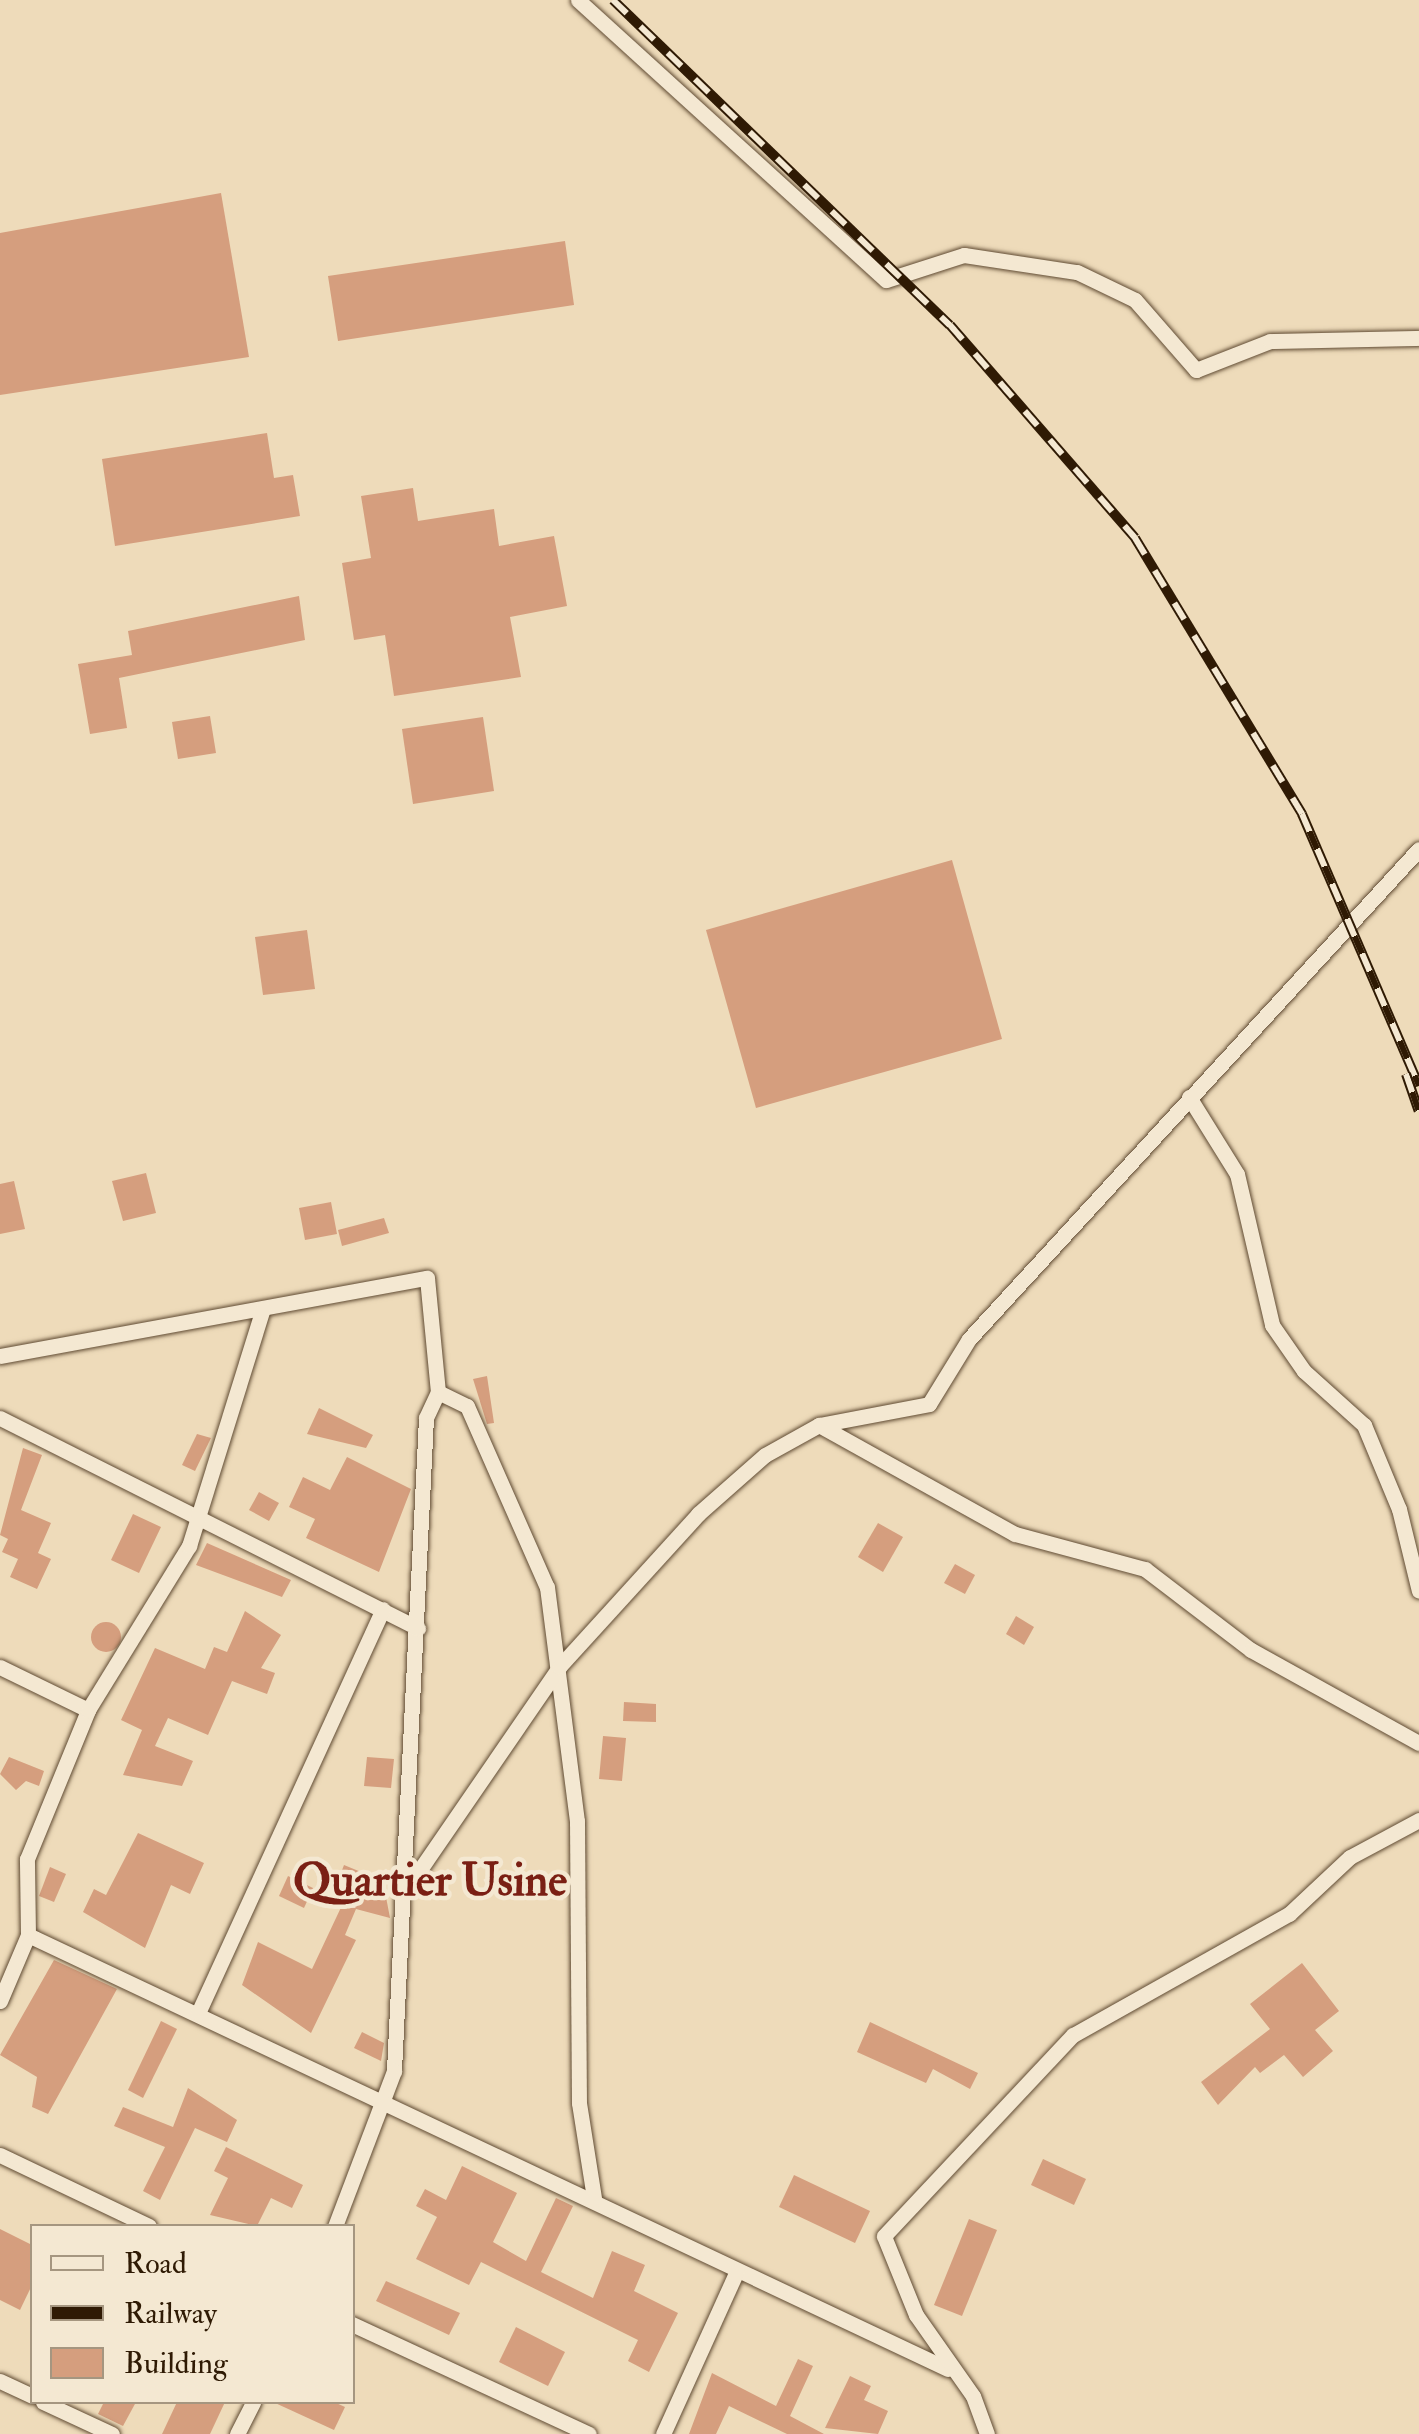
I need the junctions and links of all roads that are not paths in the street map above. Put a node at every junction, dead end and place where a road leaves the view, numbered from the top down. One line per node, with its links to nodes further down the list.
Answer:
1 (578, 0): 2 (street)
2 (1419, 338)
3 (1419, 849): 4 (street)
4 (1189, 1097): 9 (street); 11 (street)
5 (263, 1308): 6 (street); 7 (street); 10 (street)
6 (0, 1356)
7 (438, 1392): 13 (street); 15 (street)
8 (0, 1418): 10 (street)
9 (819, 1424): 15 (street); 17 (street)
10 (198, 1519): 12 (street); 16 (street)
11 (1419, 1592)
12 (382, 1608): 13 (street); 22 (street)
13 (418, 1628): 19 (street)
14 (0, 1666): 16 (street)
15 (560, 1667): 19 (street); 25 (street)
16 (88, 1710): 20 (street)
17 (1419, 1743)
18 (1419, 1820): 30 (street)
19 (408, 1887): 23 (street)
20 (28, 1935): 21 (street); 22 (street)
21 (0, 2001)
22 (198, 2012): 23 (street)
23 (388, 2100): 25 (street); 27 (street)
24 (0, 2155): 26 (street)
25 (594, 2198): 28 (street)
26 (144, 2224)
27 (336, 2224)
28 (737, 2270): 30 (street); 38 (street)
29 (355, 2325): 37 (street)
30 (948, 2370): 39 (street)
31 (0, 2381): 32 (street)
32 (30, 2395)
33 (47, 2404): 35 (street)
34 (252, 2404): 36 (street)
35 (112, 2434)
36 (237, 2434)
37 (589, 2434)
38 (663, 2434)
39 (987, 2434)

